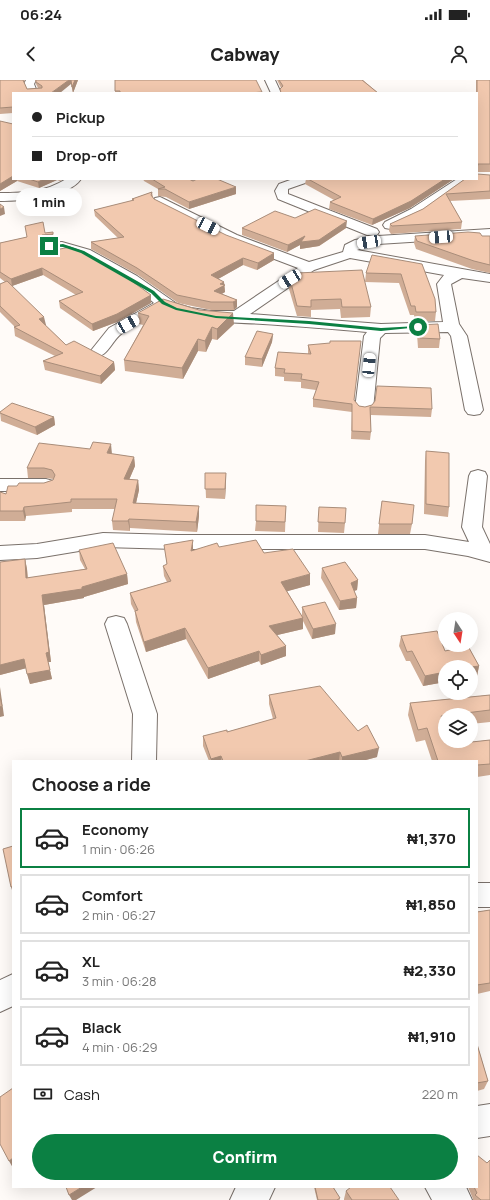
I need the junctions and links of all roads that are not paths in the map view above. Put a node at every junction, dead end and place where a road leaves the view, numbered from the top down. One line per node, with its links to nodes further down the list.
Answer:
1 (31, 80): 3 (street)
2 (270, 80): 4 (street)
3 (36, 92)
4 (276, 92)
5 (74, 180): 8 (street)
6 (301, 180): 10 (street)
7 (464, 180): 10 (street)
8 (0, 197)
9 (160, 201): 15 (street)
10 (372, 232): 12 (street)
11 (490, 233): 12 (street)
12 (360, 243): 14 (street)
13 (49, 246): 18 (street)
14 (350, 254): 15 (street); 16 (street)
15 (309, 267): 19 (street)
16 (462, 274): 17 (street); 20 (street)
17 (490, 278)
18 (164, 303): 19 (street); 22 (street)
19 (227, 317): 21 (street)
20 (453, 327): 21 (street); 24 (street)
21 (381, 329): 23 (street)
22 (98, 353)
23 (364, 409)
24 (474, 410)
25 (478, 476): 29 (street)
26 (0, 485): 27 (street)
27 (46, 485)
28 (0, 553): 29 (street)
29 (487, 554)
30 (116, 624): 31 (street)
31 (144, 760)
32 (478, 895): 33 (street)
33 (490, 895)
34 (12, 989): 35 (street)
35 (0, 998)
36 (490, 1120): 37 (street)
37 (478, 1122)
38 (257, 1188): 40 (street)
39 (443, 1188): 41 (street)
40 (246, 1200)
41 (455, 1200)

